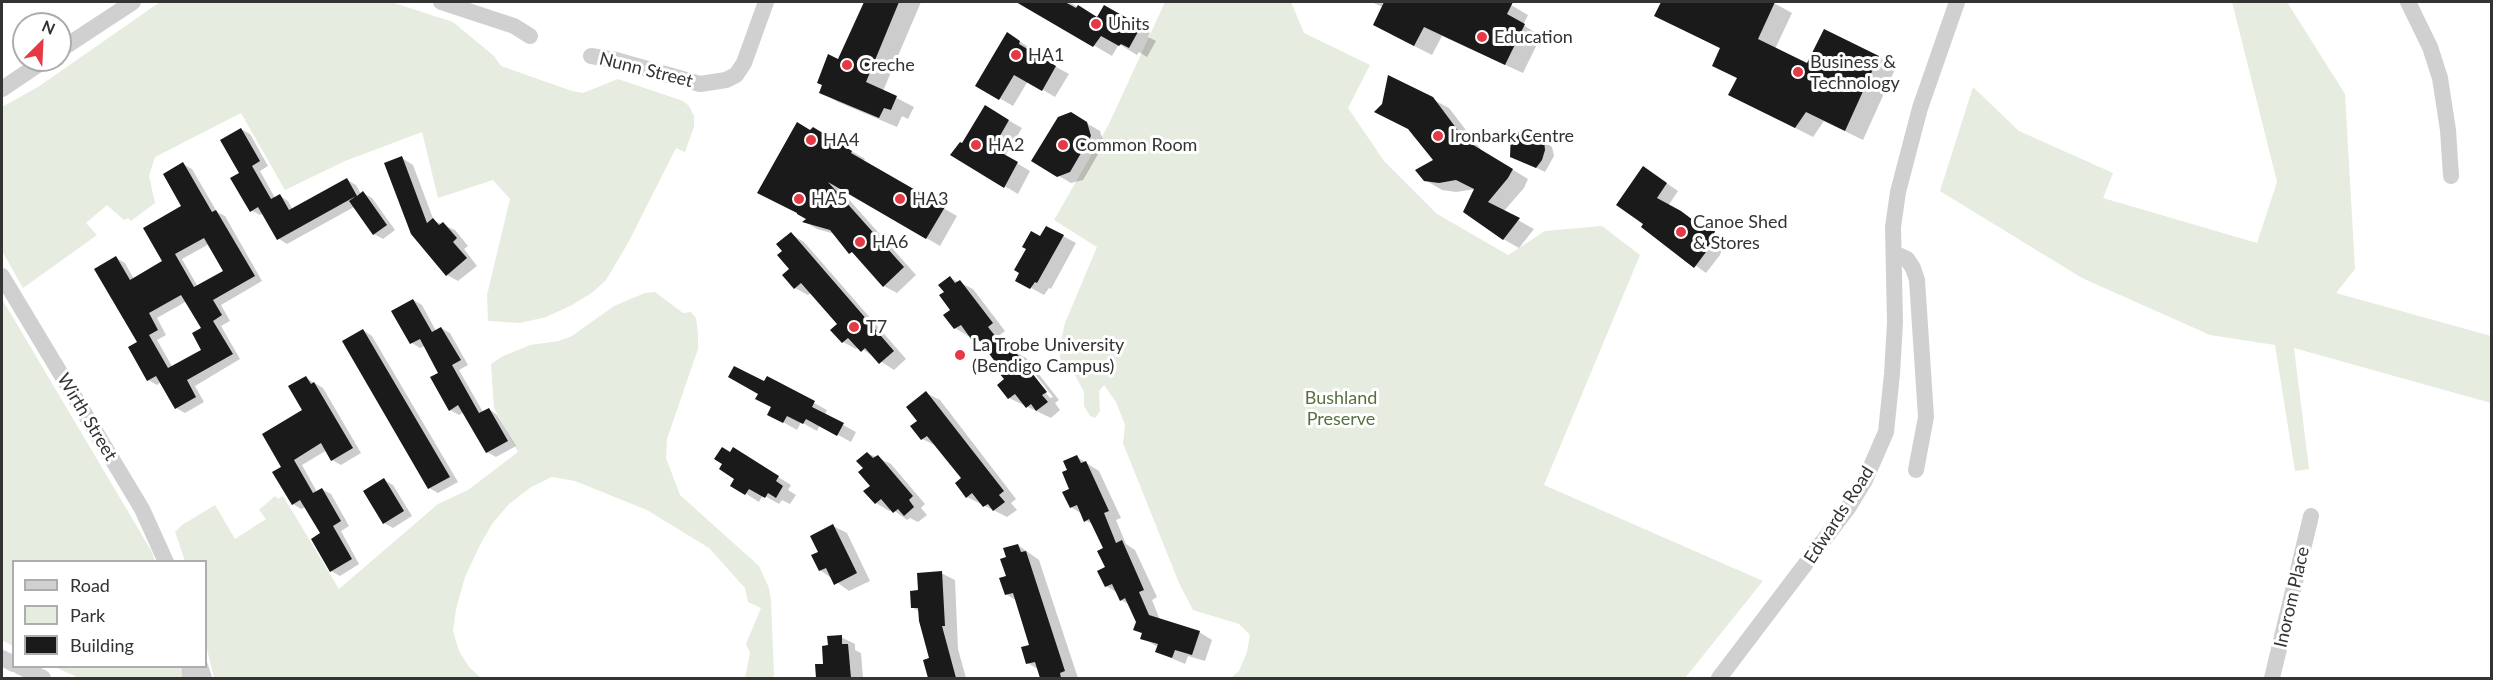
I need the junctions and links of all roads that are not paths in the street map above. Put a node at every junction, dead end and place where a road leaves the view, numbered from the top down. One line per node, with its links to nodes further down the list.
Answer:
1 (133, 2): 7 (street)
2 (441, 2): 6 (street)
3 (766, 2): 8 (street, Nunn Street)
4 (1957, 2): 12 (street, Edwards Road)
5 (2408, 2): 11 (street)
6 (530, 36)
7 (72, 42)
8 (591, 56)
9 (27, 72): 10 (street)
10 (2, 89)
11 (2451, 176)
12 (1894, 253): 14 (street); 19 (street, Edwards Road)
13 (2, 276): 16 (street, Wirth Street)
14 (1916, 470)
15 (2311, 516): 20 (street, Inorom Place)
16 (166, 560)
17 (23, 668): 18 (street)
18 (43, 678)
19 (1719, 678)
20 (2272, 678)

